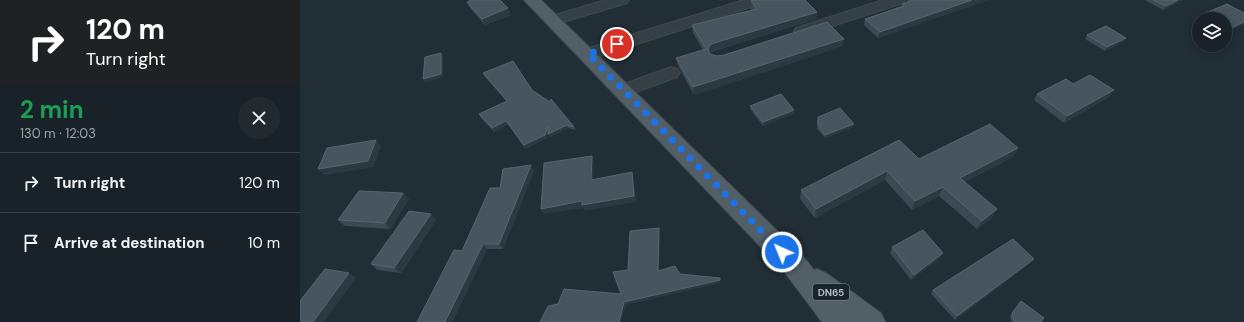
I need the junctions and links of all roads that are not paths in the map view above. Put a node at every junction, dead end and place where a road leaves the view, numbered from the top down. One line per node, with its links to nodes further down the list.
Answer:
1 (532, 0): 5 (main road, DN65)
2 (622, 0): 5 (lane)
3 (759, 0): 7 (lane)
4 (898, 0): 6 (lane)
5 (553, 20): 7 (main road, DN65)
6 (786, 36)
7 (588, 54): 9 (main road, DN65)
8 (671, 73): 9 (lane)
9 (622, 91): 10 (main road, DN65)
10 (792, 262): 11 (main road, DN65); 12 (main road, DN65)
11 (839, 322)
12 (871, 322)

